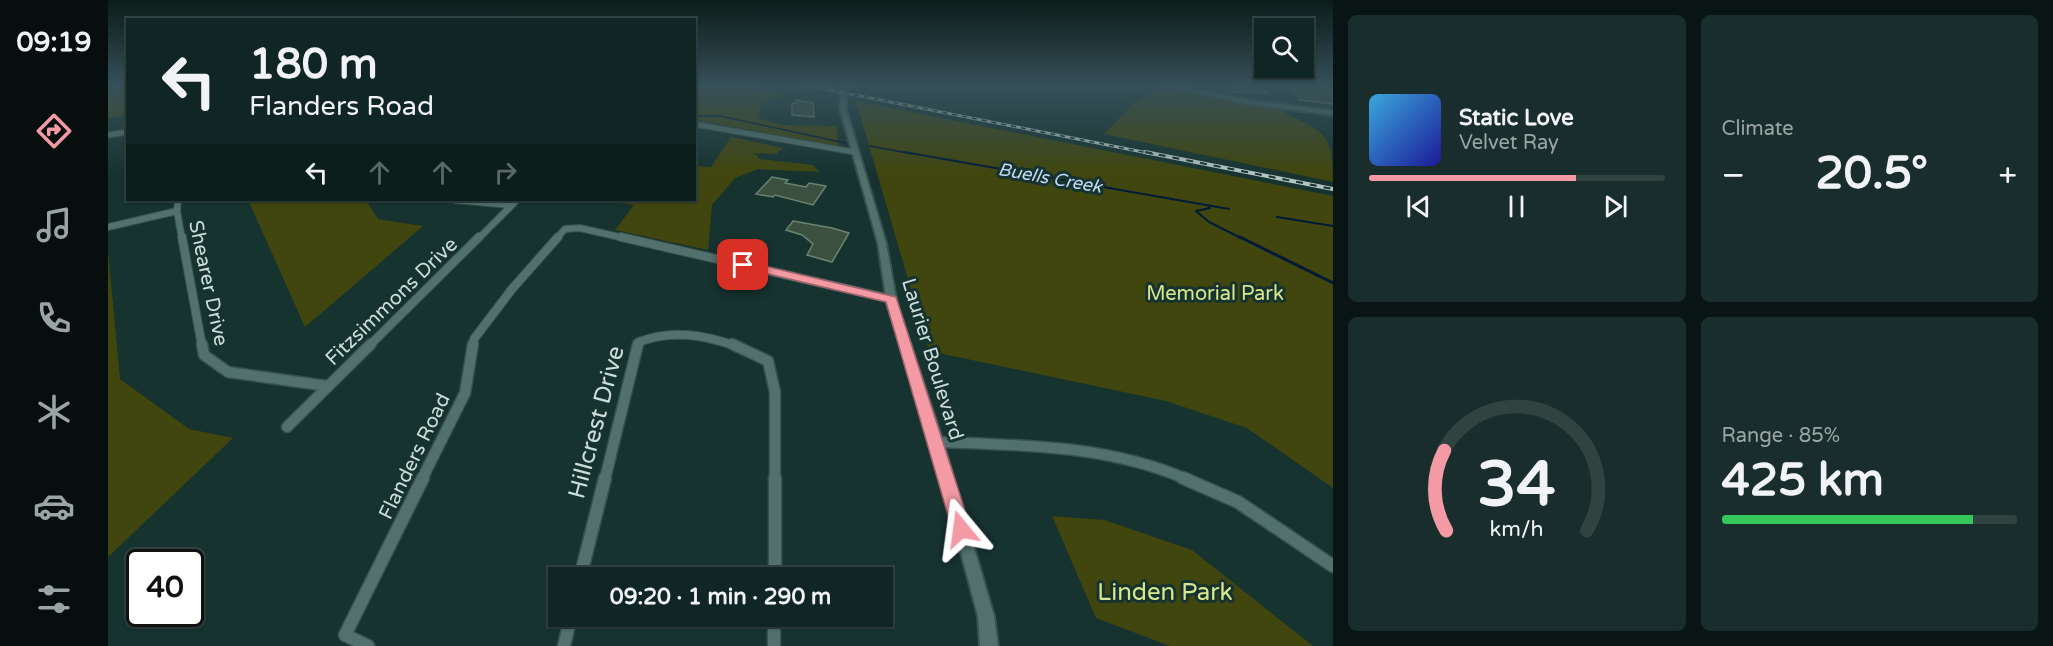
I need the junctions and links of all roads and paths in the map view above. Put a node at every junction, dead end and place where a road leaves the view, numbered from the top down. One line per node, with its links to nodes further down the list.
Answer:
1 (845, 115): 5 (street, Laurier Boulevard)
2 (696, 124): 5 (street)
3 (126, 132): 4 (street)
4 (108, 135)
5 (854, 152): 11 (street, Laurier Boulevard)
6 (178, 201): 9 (street, Shearer Drive)
7 (484, 201): 8 (street)
8 (514, 202): 12 (street, Fitzsimmons Drive)
9 (177, 211): 10 (street); 12 (street, Shearer Drive)
10 (108, 227)
11 (891, 299): 14 (street, Laurier Boulevard); 20 (street, Flanders Road)
12 (327, 386): 13 (street, Fitzsimmons Drive)
13 (287, 427)
14 (937, 442): 15 (street); 23 (street, Laurier Boulevard)
15 (1333, 566)
16 (583, 567): 17 (street, Hillcrest Drive)
17 (775, 567)
18 (568, 627): 21 (street)
19 (774, 627): 22 (street)
20 (368, 646)
21 (564, 646)
22 (774, 646)
23 (989, 646)

